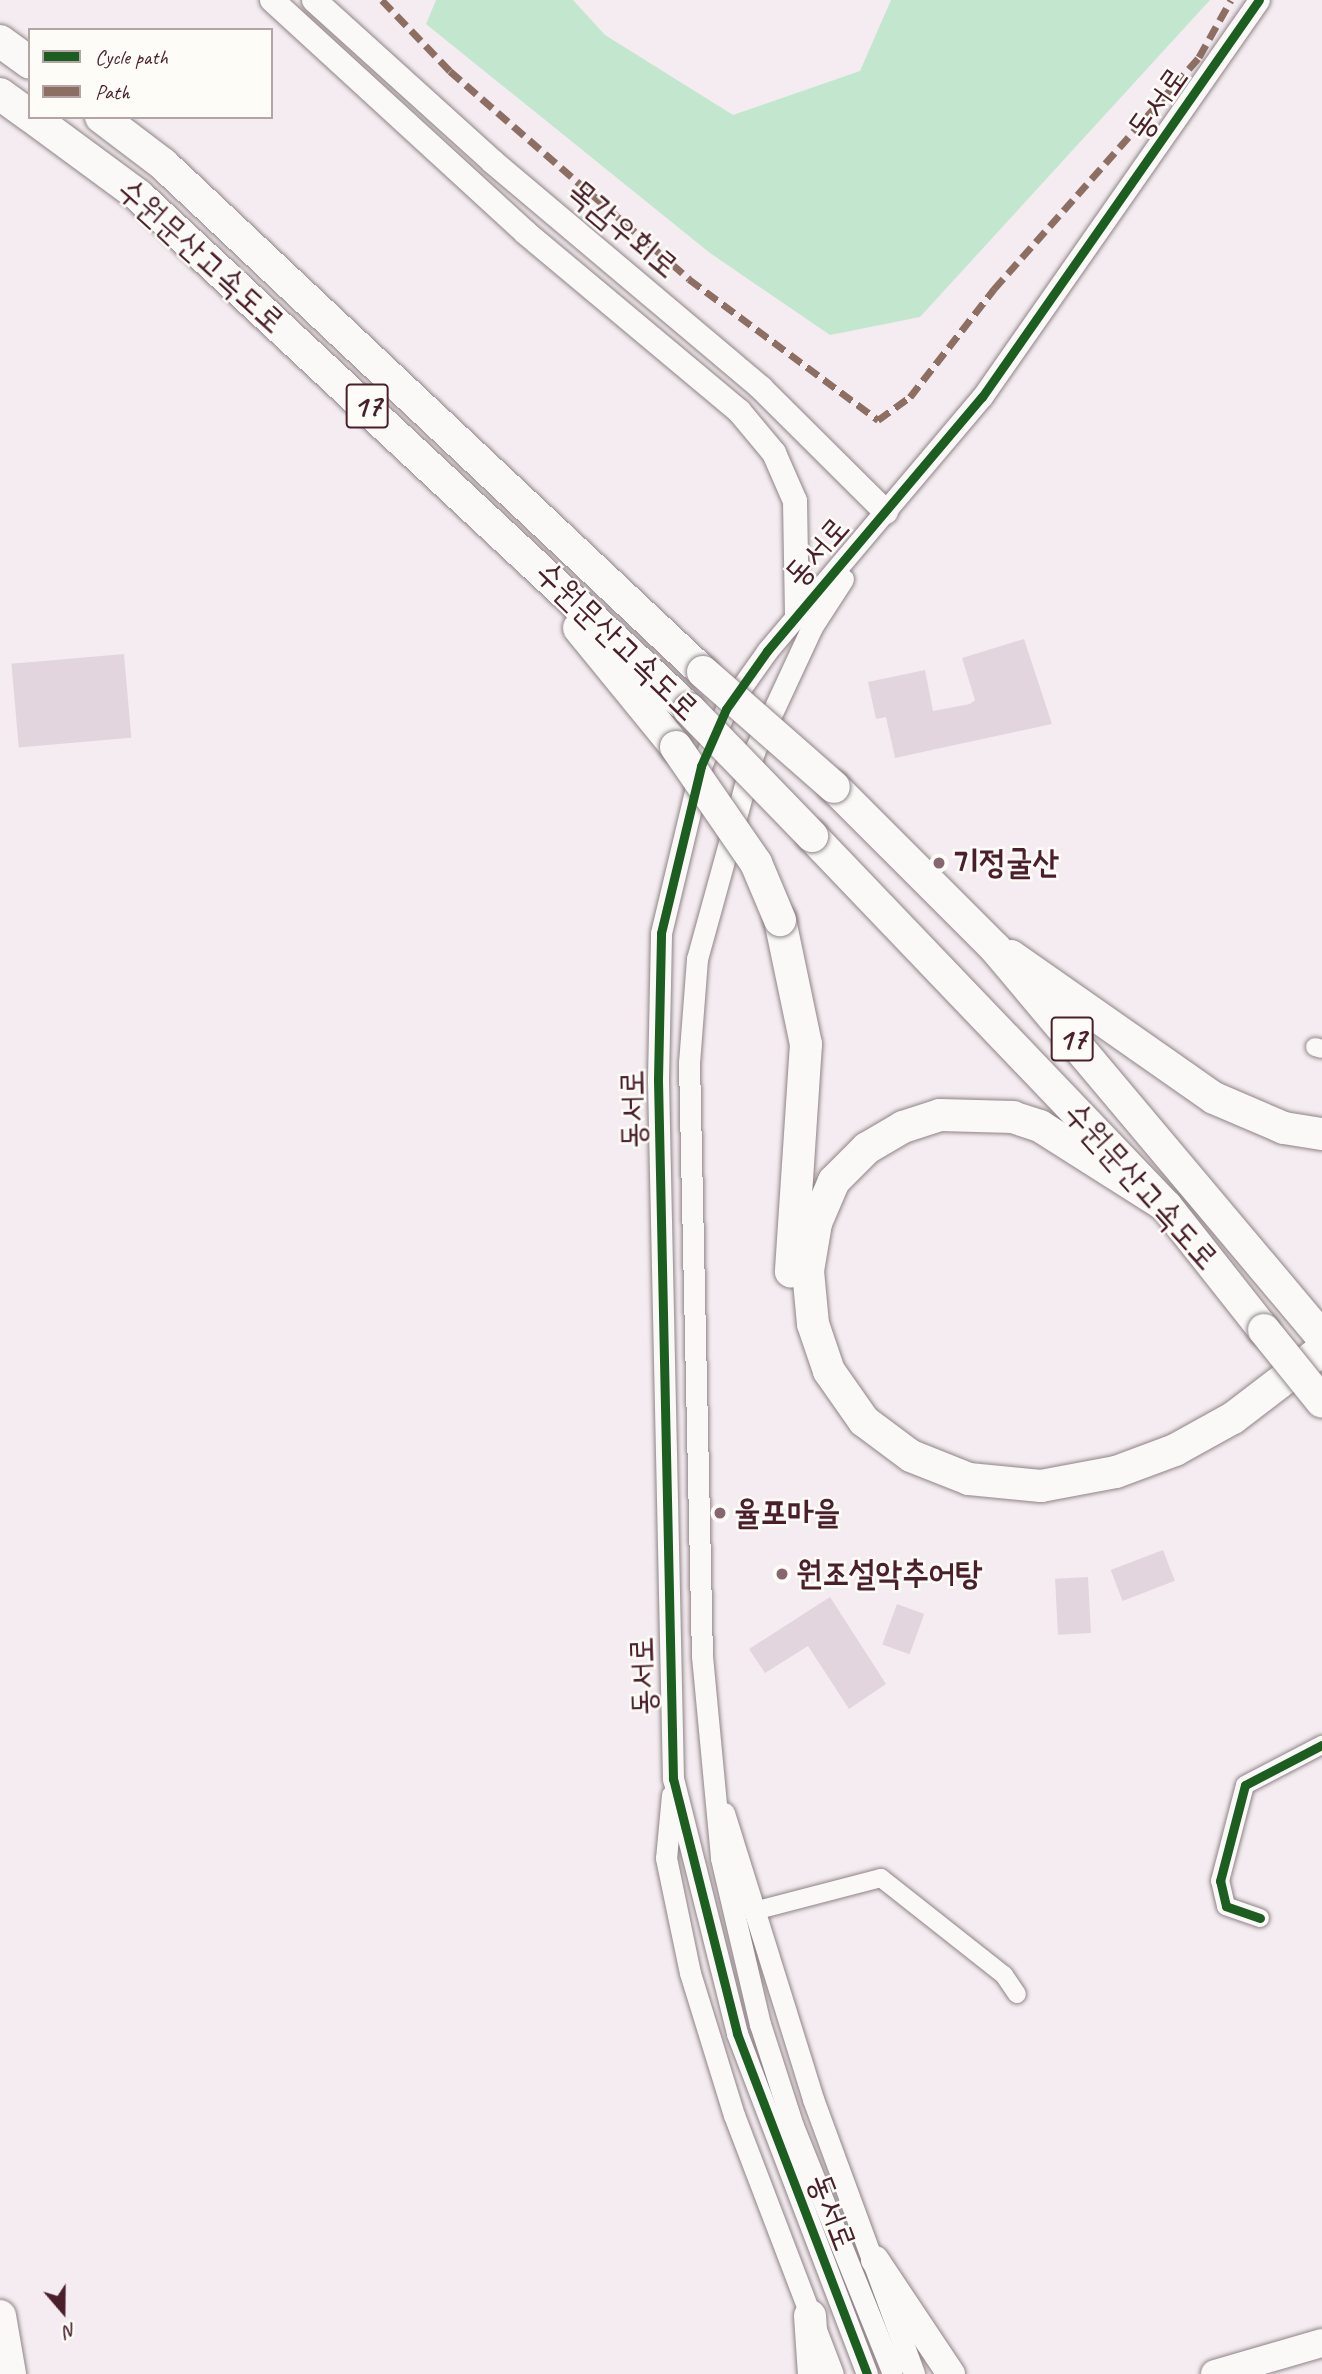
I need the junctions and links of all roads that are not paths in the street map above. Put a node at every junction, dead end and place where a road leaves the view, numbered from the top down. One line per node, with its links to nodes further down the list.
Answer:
1 (255, 0): 8 (main road)
2 (272, 0): 8 (main road, 목감우회로)
3 (314, 0): 6 (main road, 목감우회로)
4 (327, 0): 6 (main road)
5 (1259, 0): 14 (street, 동서로)
6 (357, 37): 14 (main road, 목감우회로)
7 (0, 41): 9 (highway)
8 (334, 58): 16 (main road, 목감우회로)
9 (28, 62)
10 (0, 94): 11 (highway, 수원문산고속도로 / 17)
11 (28, 115)
12 (34, 119): 15 (highway, 수원문산고속도로 / 17)
13 (104, 119): 17 (highway, 수원문산고속도로 / 17, bridge)
14 (886, 512): 16 (street, 동서로); 26 (street, 동서로)
15 (497, 526): 19 (highway, 수원문산고속도로 / 17, bridge); 22 (highway, bridge)
16 (797, 616): 25 (street, 동서로)
17 (995, 948): 18 (highway); 20 (highway, 수원문산고속도로 / 17)
18 (1322, 1135)
19 (1166, 1206): 21 (highway); 23 (highway, 수원문산고속도로 / 17, bridge)
20 (1322, 1337)
21 (1322, 1350)
22 (1322, 1374)
23 (1322, 1402)
24 (1322, 1745): 28 (street)
25 (673, 1779): 32 (street, 동서로); 38 (street, 동서로)
26 (714, 1785): 27 (street, 동서로); 34 (street, 동서로)
27 (758, 1910): 29 (street); 30 (street, 동서로)
28 (1260, 1918)
29 (1017, 1994)
30 (875, 2260): 39 (street, 동서로); 40 (highway)
31 (0, 2316): 35 (highway)
32 (810, 2316): 36 (highway); 37 (street, 동서로)
33 (1322, 2343): 41 (highway)
34 (892, 2371)
35 (10, 2374)
36 (814, 2374)
37 (833, 2374)
38 (867, 2374)
39 (914, 2374)
40 (951, 2374)
41 (1215, 2374)

